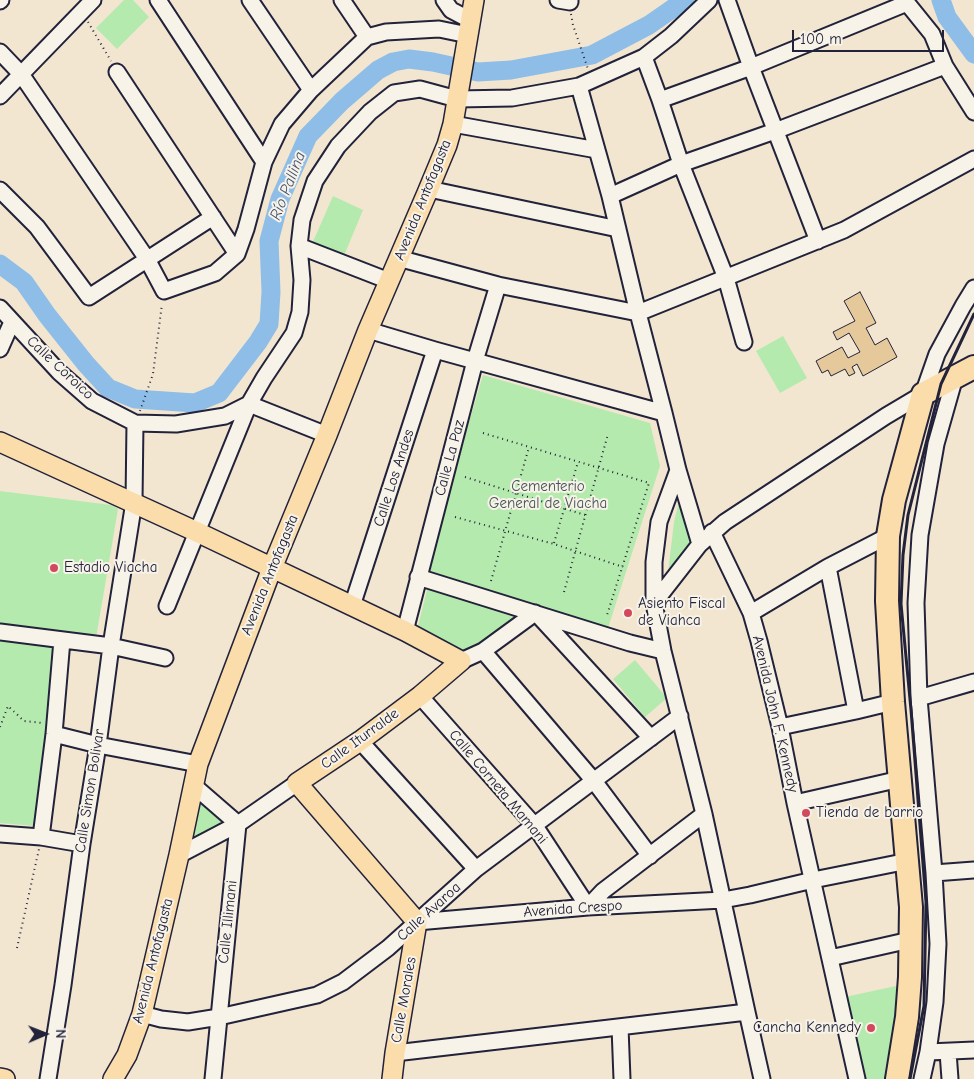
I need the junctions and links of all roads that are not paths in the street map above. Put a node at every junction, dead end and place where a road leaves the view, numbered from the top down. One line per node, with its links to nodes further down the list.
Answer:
1 (93, 0): 17 (street)
2 (158, 0): 28 (street)
3 (250, 0): 19 (street)
4 (342, 0): 11 (street)
5 (444, 0): 10 (street)
6 (474, 0): 10 (main road, Avenida Antofagasta)
7 (709, 0): 13 (street)
8 (727, 0): 15 (street)
9 (907, 2): 14 (street); 15 (street)
10 (468, 35): 11 (street); 20 (main road, Avenida Antofagasta)
11 (367, 37): 19 (street)
12 (0, 52): 17 (street)
13 (644, 57): 18 (street); 22 (street)
14 (945, 66): 23 (street); 25 (street)
15 (751, 67): 22 (street); 25 (street)
16 (118, 72): 33 (street)
17 (22, 74): 21 (street); 39 (street)
18 (579, 86): 20 (street); 26 (street)
19 (311, 90): 28 (street)
20 (458, 90): 24 (main road, Avenida Antofagasta); 36 (street)
21 (0, 96)
22 (660, 100): 29 (street)
23 (974, 112)
24 (453, 124): 26 (street); 30 (main road, Avenida Antofagasta)
25 (775, 131): 29 (street); 35 (street)
26 (597, 150): 32 (street)
27 (974, 159): 35 (street)
28 (264, 162): 37 (street)
29 (681, 164): 32 (street); 40 (street)
30 (429, 189): 34 (street); 38 (main road, Avenida Antofagasta)
31 (0, 190): 39 (street)
32 (610, 196): 34 (street)
33 (213, 217): 37 (street); 39 (street)
34 (618, 229): 45 (street)
35 (818, 241): 40 (street)
36 (299, 246): 41 (street); 54 (street)
37 (237, 254): 39 (street)
38 (398, 258): 41 (main road, Avenida Antofagasta); 42 (street)
39 (147, 259)
40 (726, 278): 45 (street); 48 (street)
41 (389, 282): 47 (main road, Avenida Antofagasta)
42 (498, 285): 45 (street); 51 (street, Calle La Paz)
43 (974, 288): 53 (street)
44 (0, 308): 46 (street, Calle Coroico)
45 (638, 313): 55 (street)
46 (12, 322): 49 (street); 56 (street, Calle Coroico)
47 (368, 330): 50 (street); 57 (main road, Avenida Antofagasta)
48 (744, 342)
49 (0, 349)
50 (435, 350): 51 (street); 70 (street, Calle Los Andes)
51 (475, 361): 55 (street); 67 (street, Calle La Paz)
52 (965, 372): 53 (highway); 83 (street)
53 (923, 394): 62 (street); 63 (highway)
54 (249, 404): 56 (street, Calle Coroico); 57 (street); 61 (street)
55 (664, 413): 59 (street)
56 (138, 417): 60 (street, Calle Simon Bolivar)
57 (327, 435): 66 (main road, Avenida Antofagasta)
58 (0, 442): 60 (main road)
59 (678, 470): 64 (street); 68 (street)
60 (134, 502): 61 (main road); 76 (street, Calle Simon Bolivar)
61 (196, 532): 66 (main road); 69 (street)
62 (712, 532): 64 (street); 72 (street, Avenida John F. Kennedy)
63 (888, 536): 65 (street); 84 (highway)
64 (700, 544): 68 (street)
65 (828, 567): 72 (street); 85 (street)
66 (272, 568): 70 (main road); 92 (main road, Avenida Antofagasta)
67 (418, 577): 71 (street); 73 (street, Calle La Paz)
68 (654, 603): 77 (street)
69 (167, 606)
70 (352, 606): 73 (main road)
71 (536, 613): 77 (street); 78 (street, Calle Iturralde); 89 (street)
72 (750, 614): 87 (street, Avenida John F. Kennedy)
73 (405, 631): 80 (main road)
74 (0, 632): 75 (street)
75 (62, 640): 76 (street); 88 (street)
76 (111, 646): 79 (street); 91 (street, Calle Simon Bolivar)
77 (663, 650): 86 (street)
78 (483, 651): 80 (street, Calle Iturralde); 94 (street)
79 (164, 658)
80 (461, 661): 82 (main road, Calle Iturralde)
81 (974, 682): 83 (street)
82 (420, 696): 90 (main road, Calle Iturralde); 100 (street, Calle Corneta Mamani)
83 (919, 698): 109 (street)
84 (893, 702): 85 (street); 93 (highway)
85 (856, 711): 87 (street)
86 (680, 716): 89 (street, Calle Avaroa); 98 (street)
87 (780, 727): 97 (street, Avenida John F. Kennedy)
88 (54, 729): 91 (street); 102 (street)
89 (651, 738): 94 (street, Calle Avaroa)
90 (360, 741): 95 (main road, Calle Iturralde); 107 (street)
91 (98, 745): 92 (street); 103 (street, Calle Simon Bolivar)
92 (198, 764): 96 (main road, Avenida Antofagasta)
93 (900, 779): 97 (street); 106 (highway)
94 (594, 781): 100 (street, Calle Avaroa); 105 (street)
95 (297, 783): 99 (street, Calle Iturralde); 113 (main road)
96 (194, 785): 99 (street); 104 (main road, Avenida Antofagasta)
97 (795, 803): 110 (street, Avenida John F. Kennedy)
98 (704, 814): 105 (street); 111 (street)
99 (238, 824): 104 (street, Calle Iturralde); 118 (street, Calle Illimani)
100 (535, 826): 107 (street, Calle Avaroa); 112 (street, Calle Corneta Mamani)
101 (0, 834): 102 (street)
102 (41, 836): 103 (street)
103 (82, 844): 126 (street, Calle Simon Bolivar)
104 (179, 855): 117 (main road, Avenida Antofagasta)
105 (650, 856): 112 (street)
106 (908, 861): 110 (street, Avenida Crespo); 114 (highway)
107 (476, 869): 113 (street, Calle Avaroa)
108 (974, 870): 109 (street)
109 (934, 873): 121 (street)
110 (813, 880): 111 (street, Avenida Crespo); 115 (street, Avenida John F. Kennedy)
111 (722, 900): 112 (street, Avenida Crespo); 116 (street)
112 (588, 907): 113 (street, Avenida Crespo)
113 (417, 922): 118 (street, Calle Avaroa); 123 (main road, Calle Morales)
114 (910, 940): 115 (street); 133 (highway)
115 (830, 958): 132 (street, Avenida John F. Kennedy)
116 (747, 1012): 119 (street); 131 (street)
117 (142, 1014): 118 (street, Calle Avaroa); 127 (main road, Avenida Antofagasta)
118 (219, 1017): 128 (street, Calle Illimani)
119 (620, 1026): 123 (street); 130 (street)
120 (974, 1050): 122 (street)
121 (928, 1052): 122 (street); 134 (street)
122 (948, 1052): 135 (street)
123 (395, 1053): 129 (main road, Calle Morales)
124 (0, 1078): 125 (main road)
125 (5, 1079)
126 (48, 1079)
127 (113, 1079)
128 (212, 1079)
129 (392, 1079)
130 (622, 1079)
131 (762, 1079)
132 (857, 1079)
133 (897, 1079)
134 (922, 1079)
135 (950, 1079)

